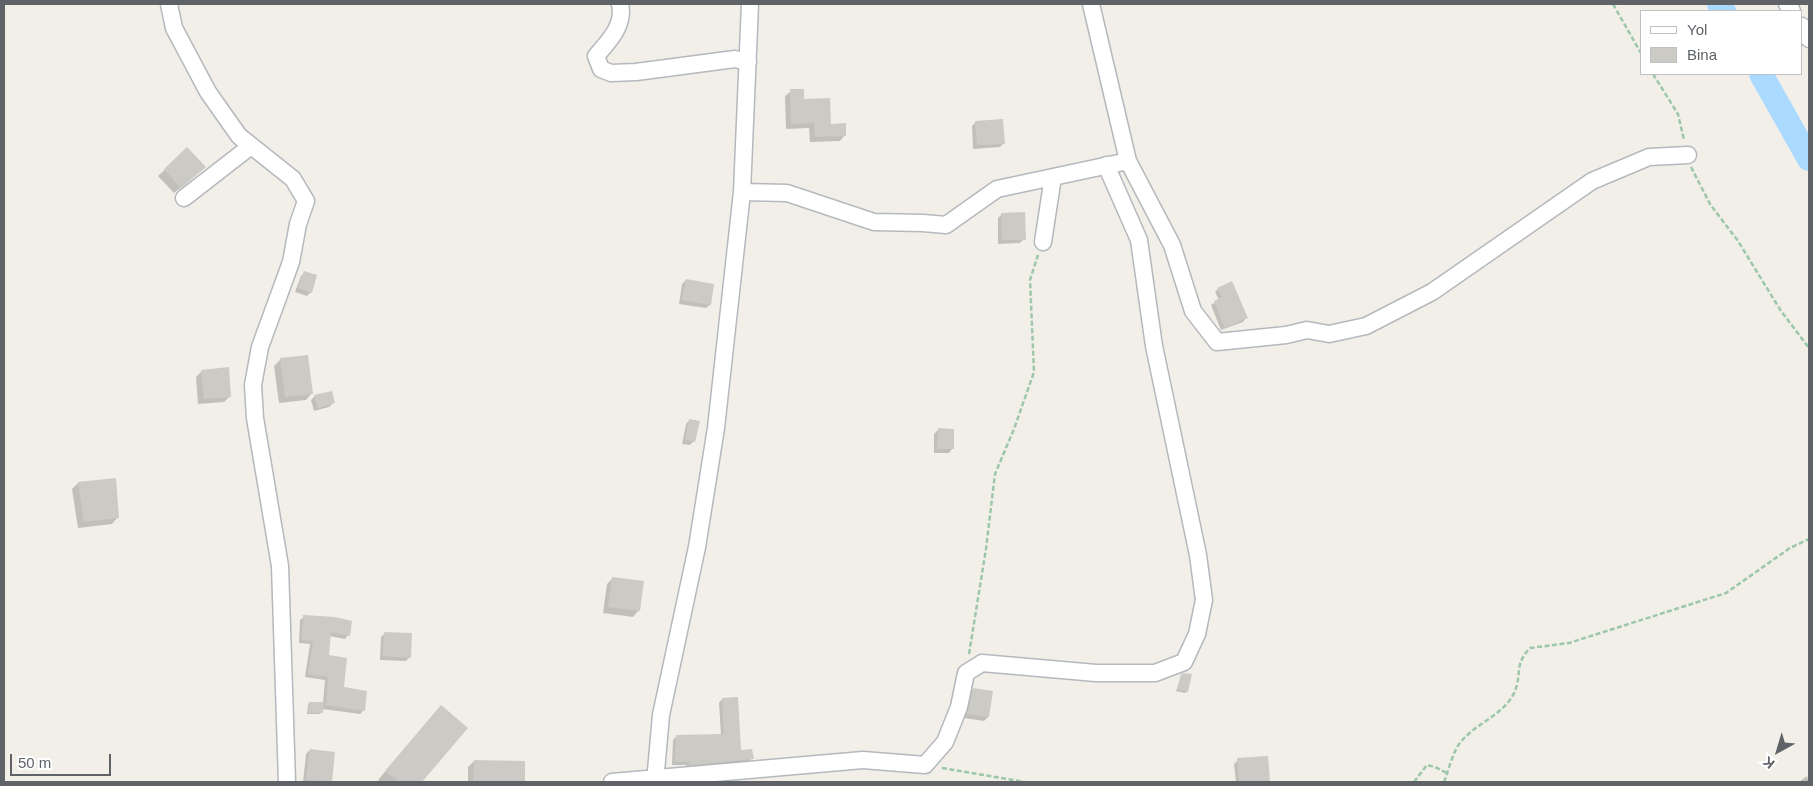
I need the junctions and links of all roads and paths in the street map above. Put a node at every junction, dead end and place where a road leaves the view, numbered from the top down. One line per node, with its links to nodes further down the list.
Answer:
1 (169, 4): 11 (street)
2 (620, 4): 9 (street)
3 (750, 4): 9 (street)
4 (1091, 4): 13 (street)
5 (1613, 4): 8 (path)
6 (1803, 28): 7 (street)
7 (1809, 39)
8 (1640, 51)
9 (748, 62): 16 (street)
10 (1654, 75): 12 (path)
11 (251, 146): 17 (street); 25 (street)
12 (1688, 155): 13 (street); 19 (path)
13 (1128, 161): 14 (street)
14 (1106, 165): 15 (street); 21 (street)
15 (1053, 177): 16 (street); 18 (street)
16 (742, 192): 24 (street)
17 (184, 198)
18 (1042, 242): 21 (path)
19 (1809, 348)
20 (1809, 540): 23 (path)
21 (966, 673): 22 (street)
22 (925, 766): 24 (street); 27 (path)
23 (1447, 774): 28 (path); 29 (path)
24 (655, 780): 26 (street)
25 (287, 782)
26 (612, 782)
27 (1025, 782)
28 (1414, 782)
29 (1444, 782)

